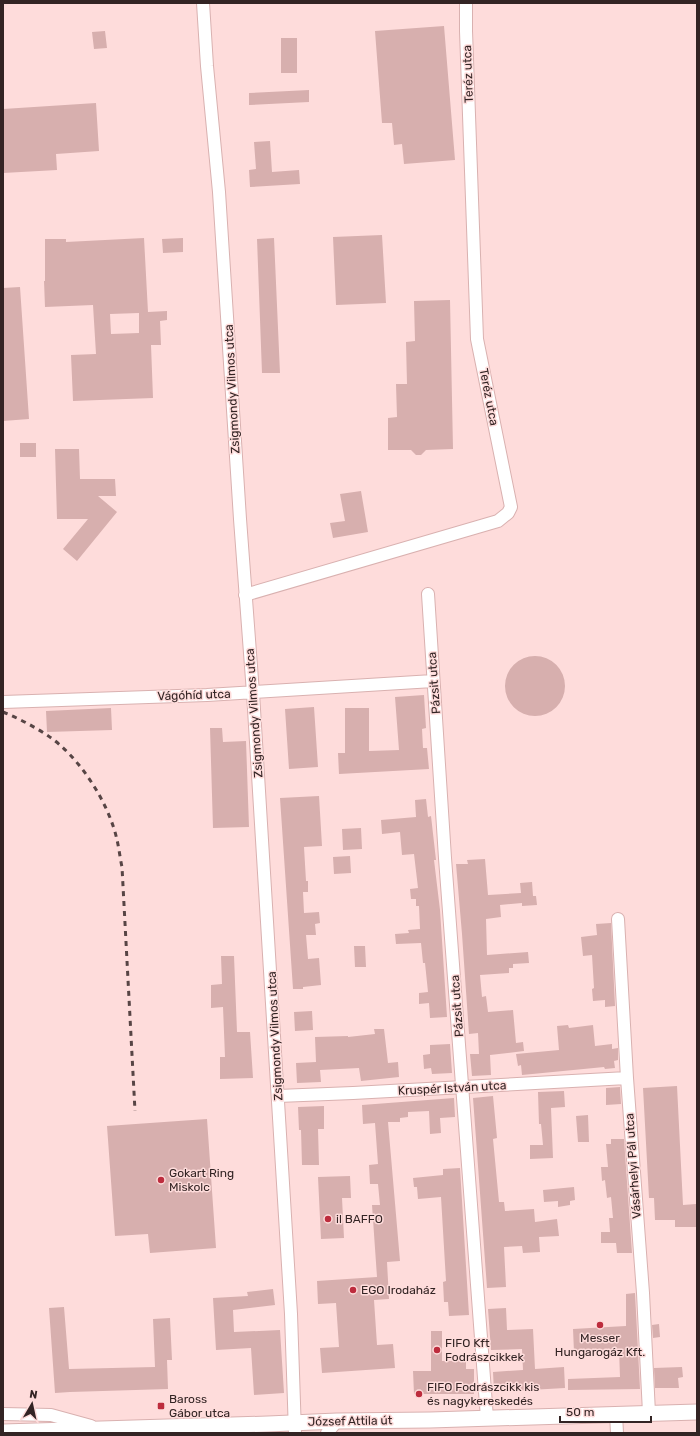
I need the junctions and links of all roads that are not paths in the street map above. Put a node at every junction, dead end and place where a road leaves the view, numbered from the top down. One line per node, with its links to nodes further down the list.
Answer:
1 (203, 3): 4 (street, Zsigmondy Vilmos utca)
2 (466, 3): 4 (street, Teréz utca)
3 (428, 594): 5 (street, Pázsit utca)
4 (245, 595): 6 (street, Zsigmondy Vilmos utca)
5 (433, 681): 6 (street, Vágóhíd utca); 10 (street, Pázsit utca)
6 (253, 693): 7 (street, Vágóhíd utca); 11 (street, Zsigmondy Vilmos utca)
7 (3, 702)
8 (618, 919): 9 (street, Vásárhelyi Pál utca)
9 (627, 1078): 10 (street, Kruspér István utca); 15 (street, Vásárhelyi Pál utca)
10 (463, 1088): 11 (street, Kruspér István utca); 16 (street, Pázsit utca)
11 (278, 1096): 19 (street, Zsigmondy Vilmos utca)
12 (697, 1412): 15 (main road, József Attila út)
13 (3, 1414): 21 (street)
14 (616, 1414): 15 (main road, József Attila út); 16 (main road, József Attila út); 25 (street)
15 (649, 1414)
16 (487, 1418): 17 (main road, József Attila út)
17 (337, 1421): 19 (main road, József Attila út); 24 (street)
18 (239, 1425): 19 (main road, József Attila út); 20 (main road, József Attila út); 23 (street)
19 (295, 1428)
20 (124, 1430): 21 (main road, József Attila út)
21 (98, 1431): 22 (main road, József Attila út)
22 (3, 1432)
23 (253, 1433)
24 (327, 1433)
25 (617, 1433)

